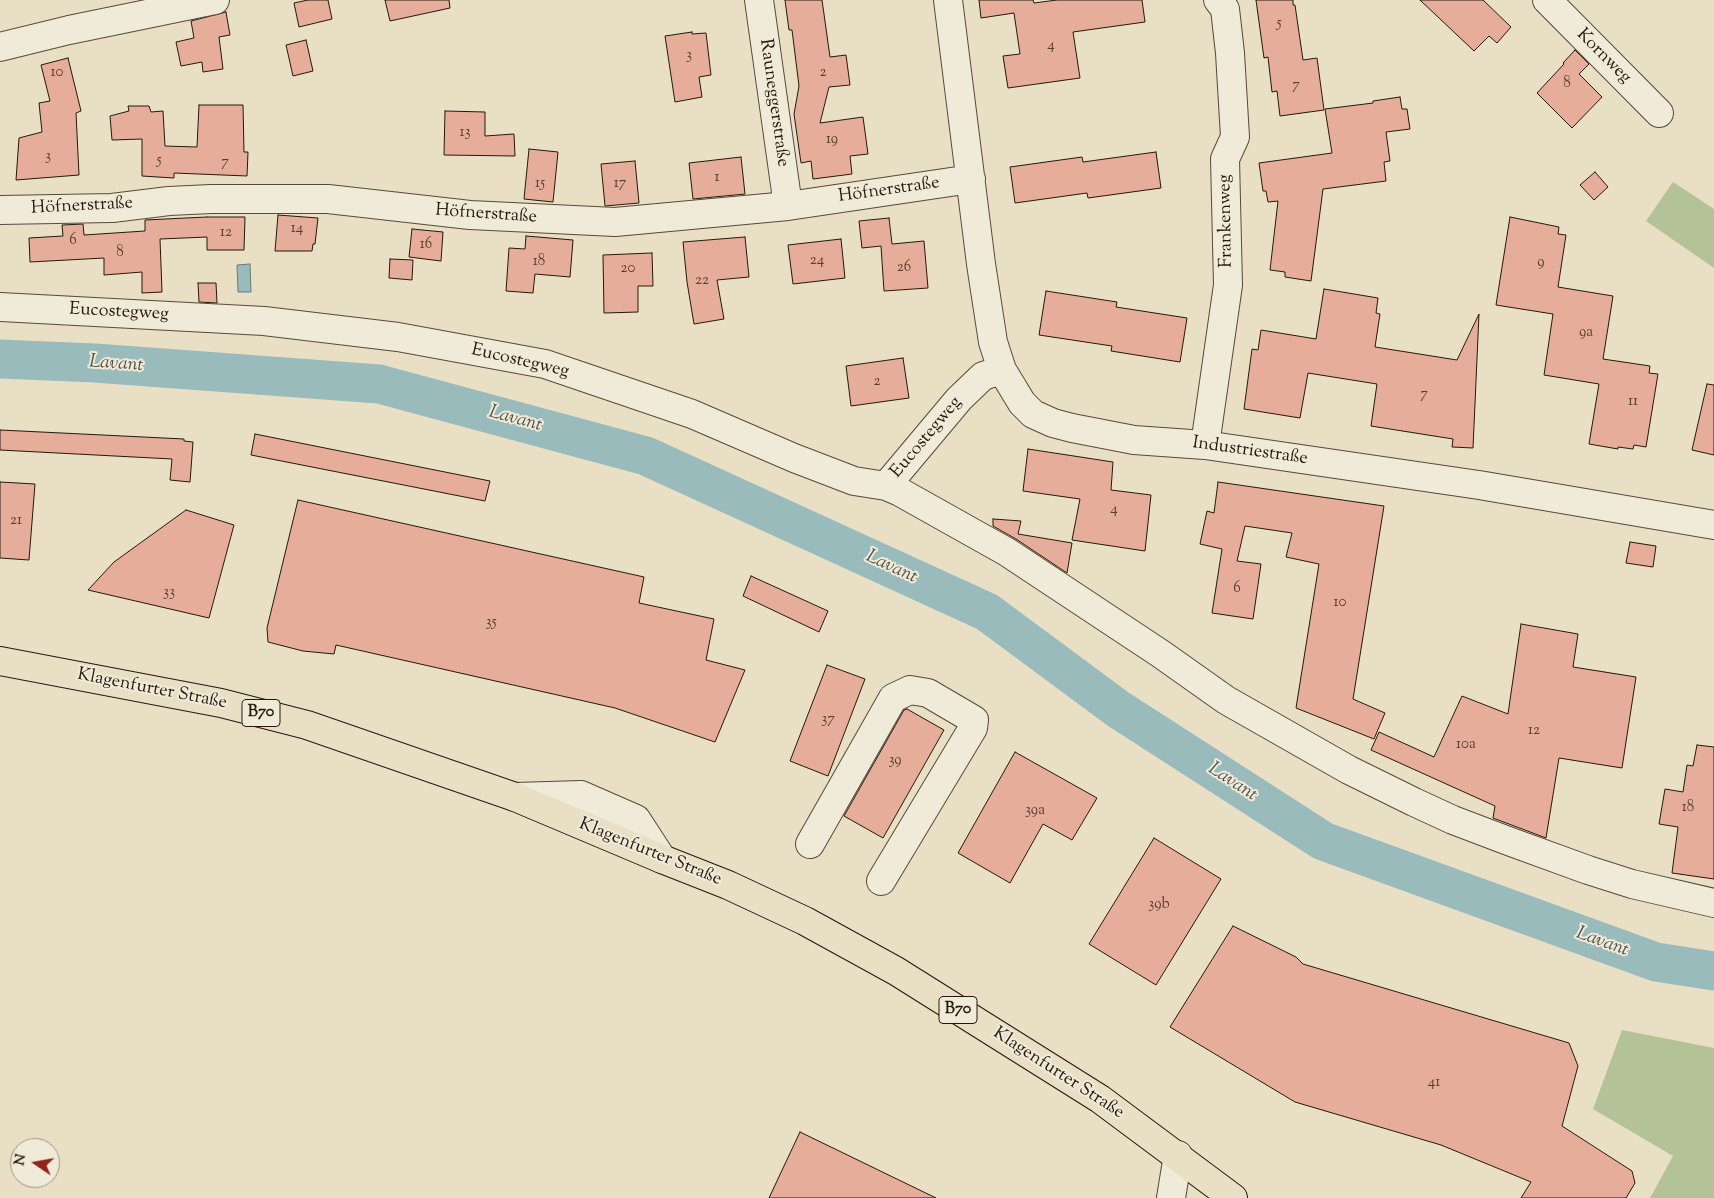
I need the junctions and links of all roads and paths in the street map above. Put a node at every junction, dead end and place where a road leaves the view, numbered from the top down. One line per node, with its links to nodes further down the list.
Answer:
1 (215, 0): 6 (street)
2 (758, 0): 9 (street, Rauneggerstraße)
3 (948, 0): 8 (street, Industriestraße)
4 (1218, 0): 13 (street, Frankenweg)
5 (1547, 0): 7 (street, Kornweg)
6 (0, 47)
7 (1659, 113)
8 (971, 179): 9 (street, Höfnerstraße); 12 (street, Industriestraße)
9 (788, 206): 10 (street, Höfnerstraße)
10 (0, 210)
11 (0, 307): 14 (street, Eucostegweg)
12 (1002, 370): 13 (street, Industriestraße); 14 (street, Eucostegweg)
13 (1205, 445): 15 (street, Industriestraße)
14 (886, 486): 19 (street)
15 (1714, 525)
16 (0, 661): 20 (main road, Klagenfurter Straße / B70)
17 (810, 844): 18 (street)
18 (881, 881)
19 (1714, 903)
20 (1178, 1155): 21 (street); 22 (main road, Klagenfurter Straße / B70)
21 (1171, 1198)
22 (1233, 1198)

